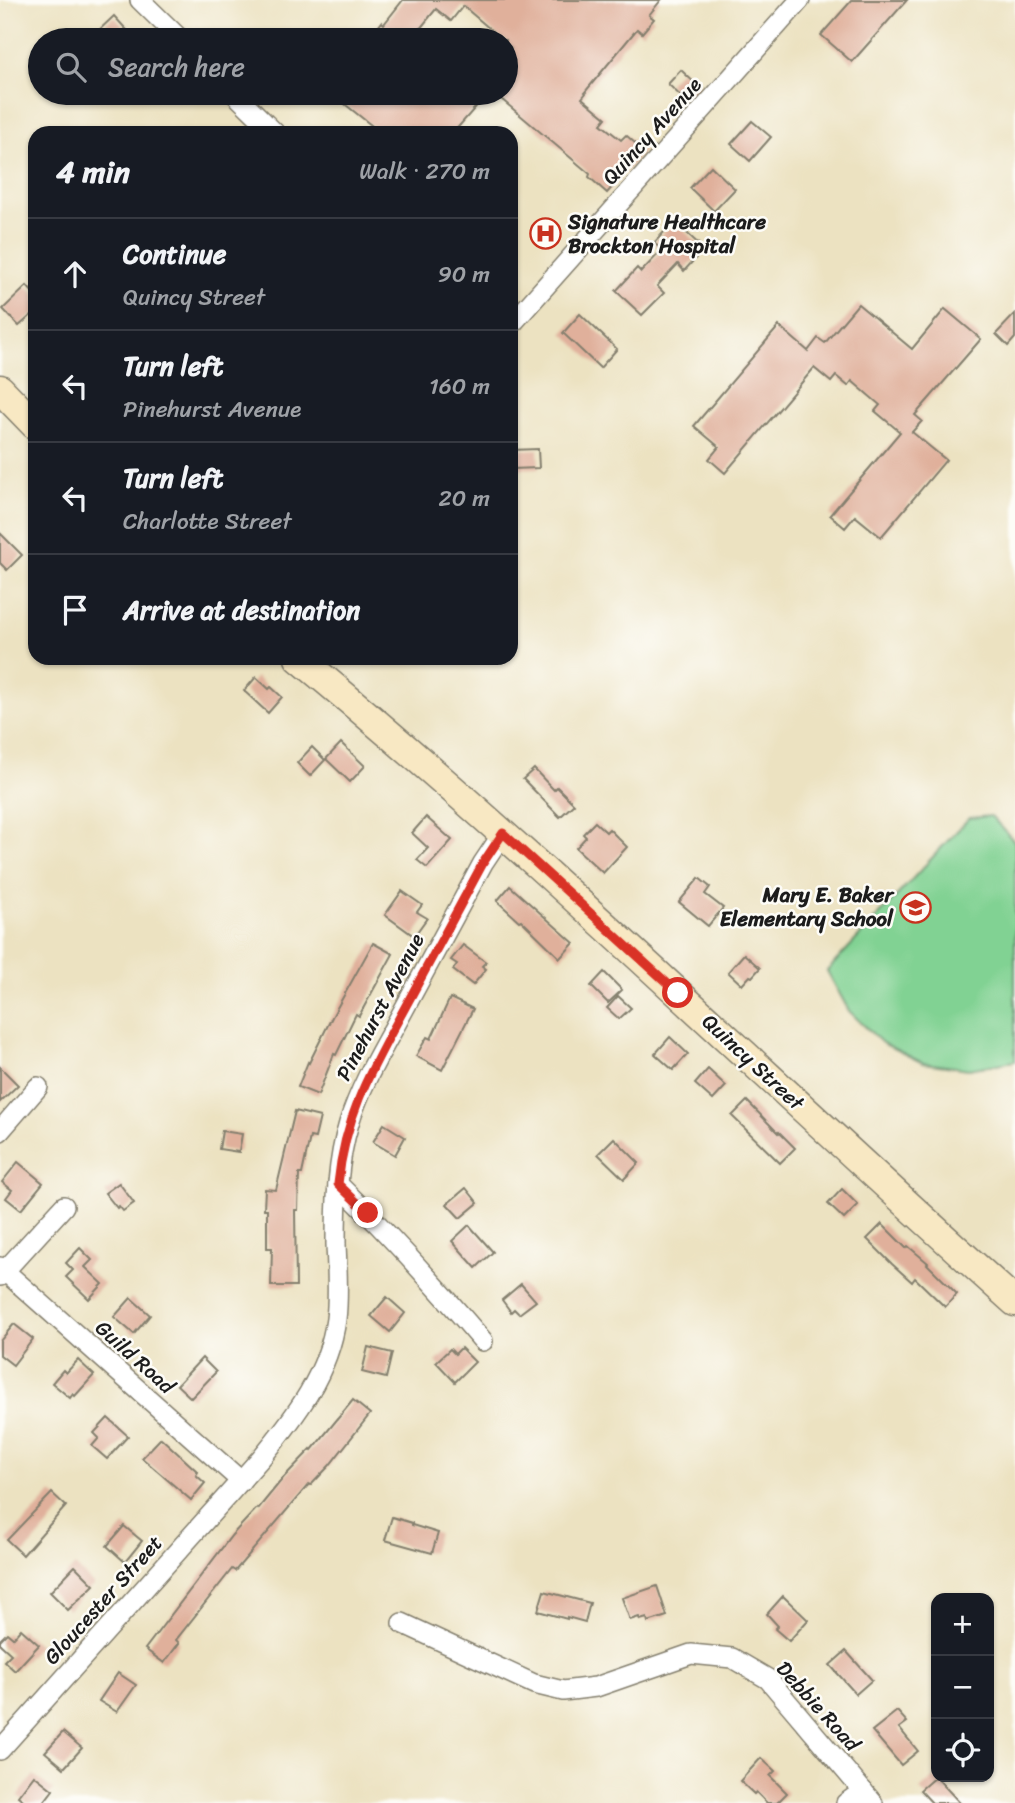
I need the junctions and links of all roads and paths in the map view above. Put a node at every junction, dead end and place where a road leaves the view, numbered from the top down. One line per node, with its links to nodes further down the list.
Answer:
1 (140, 0): 3 (street)
2 (800, 0): 6 (street, Quincy Avenue)
3 (169, 28)
4 (246, 105): 5 (street)
5 (268, 126)
6 (518, 317)
7 (0, 389): 8 (main road)
8 (28, 418)
9 (307, 665): 10 (main road, Quincy Street)
10 (503, 833): 13 (street, Pinehurst Avenue); 16 (main road, Quincy Street)
11 (38, 1087): 12 (street)
12 (0, 1131)
13 (338, 1184): 17 (street); 18 (street, Pinehurst Avenue)
14 (64, 1206): 15 (street)
15 (1, 1271): 18 (street, Guild Road)
16 (1015, 1303)
17 (483, 1341)
18 (241, 1481): 20 (street, Gloucester Street)
19 (402, 1623): 21 (street, Debbie Road)
20 (0, 1750)
21 (868, 1797): 22 (street)
22 (846, 1803)

